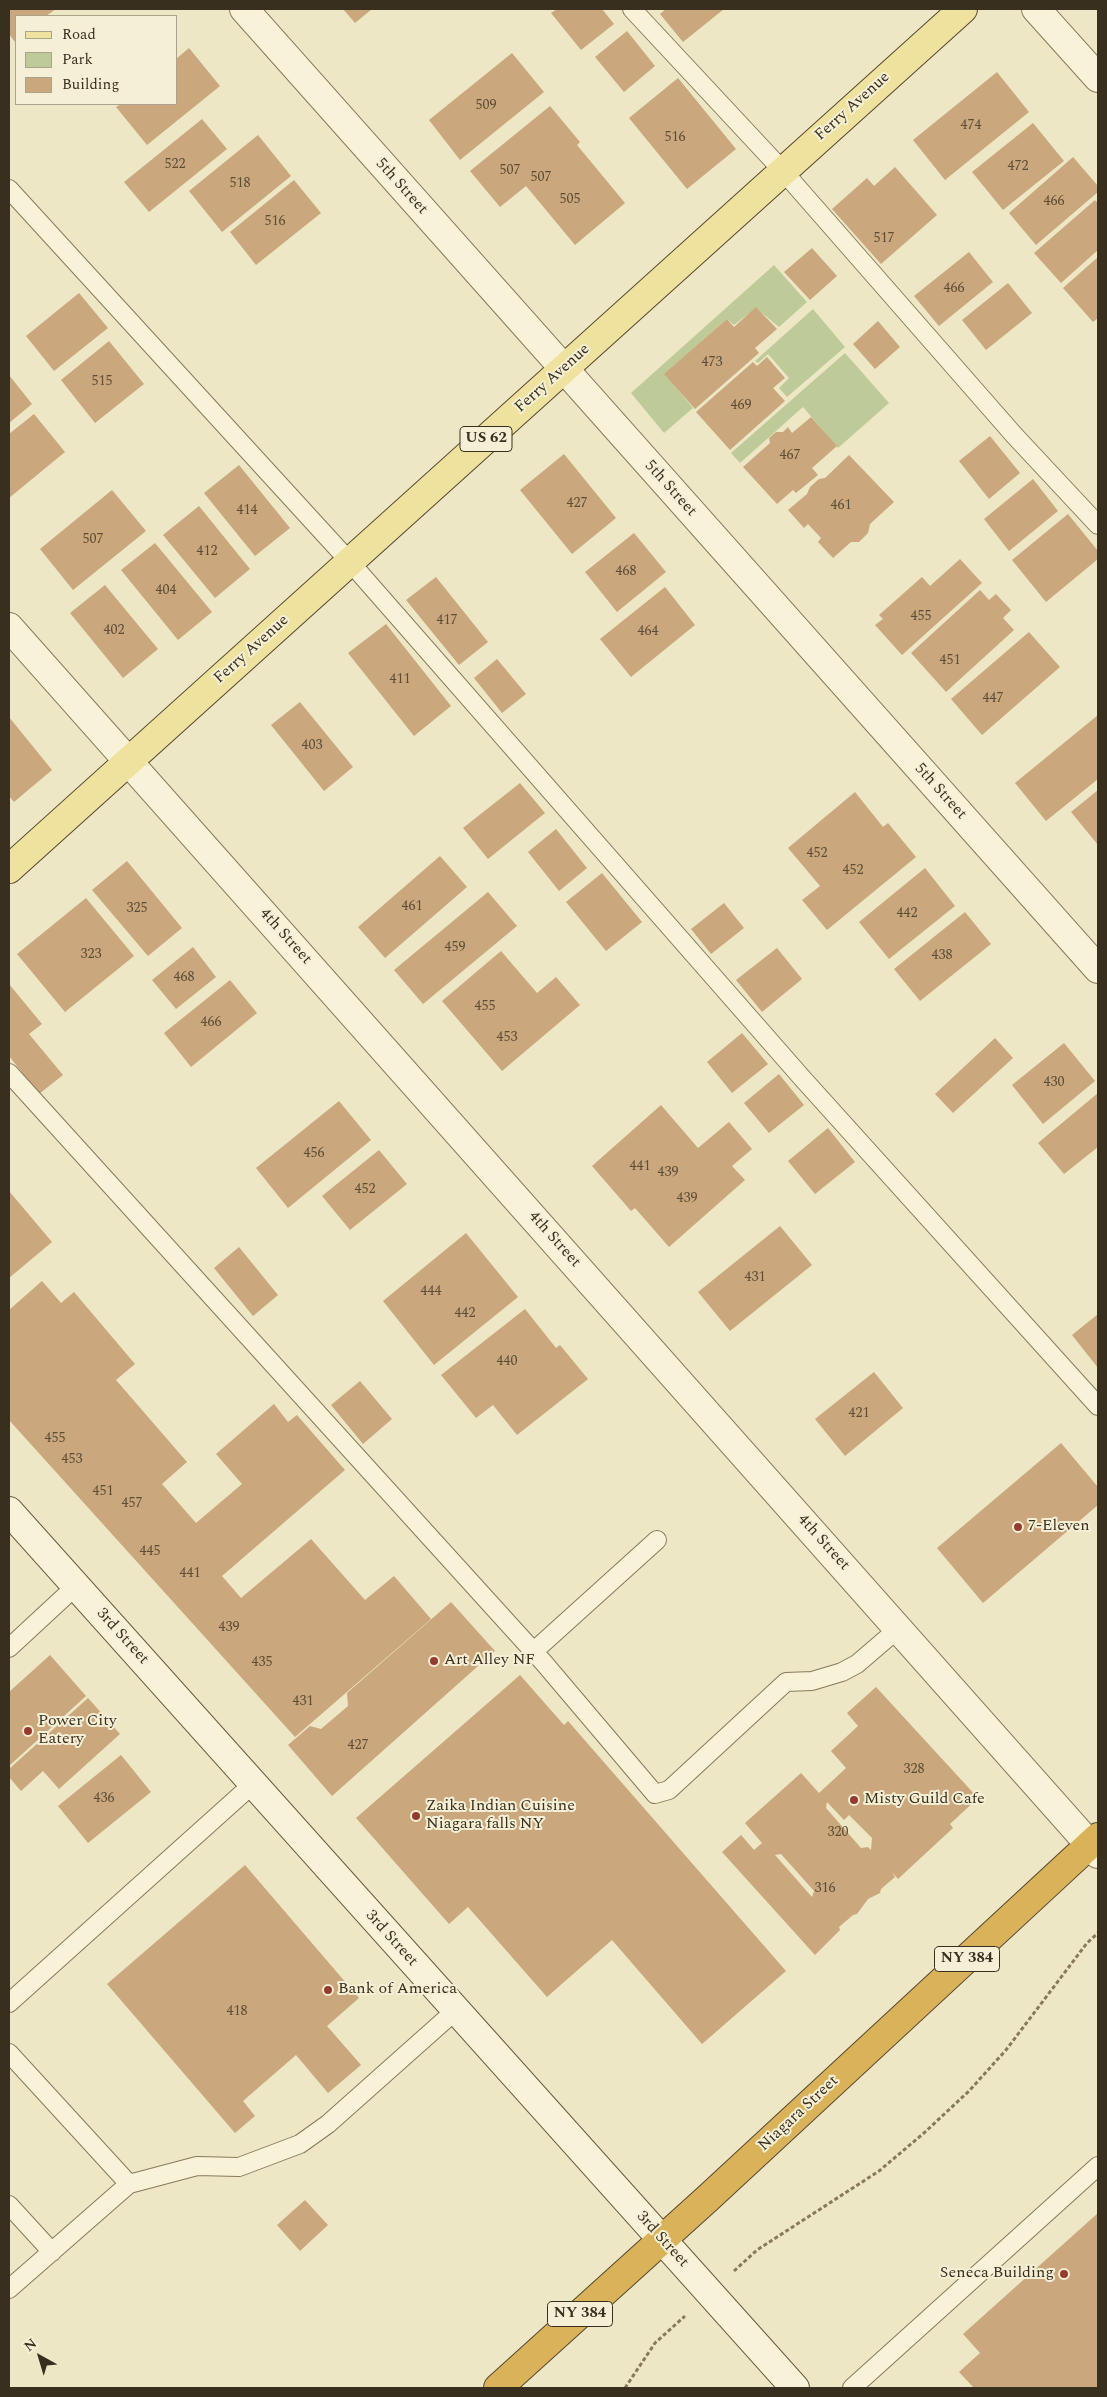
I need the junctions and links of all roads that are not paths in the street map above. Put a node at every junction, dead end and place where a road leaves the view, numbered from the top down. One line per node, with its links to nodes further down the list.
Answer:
1 (244, 9): 8 (street, 5th Street)
2 (632, 9): 6 (lane)
3 (963, 9): 6 (main road, Ferry Avenue / US 62)
4 (1036, 9): 5 (street)
5 (1098, 78)
6 (783, 171): 8 (main road, Ferry Avenue / US 62); 9 (lane)
7 (9, 189): 10 (lane)
8 (563, 369): 10 (main road, Ferry Avenue / US 62); 14 (street, 5th Street)
9 (1098, 525)
10 (350, 562): 12 (main road, Ferry Avenue / US 62); 16 (lane)
11 (9, 627): 12 (street, 4th Street)
12 (129, 761): 13 (main road, Ferry Avenue / US 62); 20 (street, 4th Street)
13 (9, 869)
14 (1098, 969)
15 (9, 1073): 22 (lane)
16 (1098, 1406)
17 (9, 1510): 19 (street, 3rd Street)
18 (657, 1540): 22 (lane)
19 (76, 1586): 21 (lane); 23 (street, 3rd Street)
20 (899, 1628): 22 (lane); 24 (street, 4th Street)
21 (9, 1648)
22 (533, 1652)
23 (253, 1784): 25 (lane); 26 (street, 3rd Street)
24 (1096, 1845): 31 (highway, Niagara Street / NY 384)
25 (9, 2003)
26 (456, 2011): 29 (lane); 31 (street, 3rd Street)
27 (9, 2052): 29 (lane)
28 (1098, 2166): 36 (lane)
29 (129, 2184): 32 (lane)
30 (9, 2205): 32 (lane)
31 (662, 2240): 34 (highway, Niagara Street / NY 384); 35 (street, 3rd Street)
32 (52, 2252): 33 (lane)
33 (9, 2289)
34 (498, 2388)
35 (796, 2388)
36 (852, 2388)

